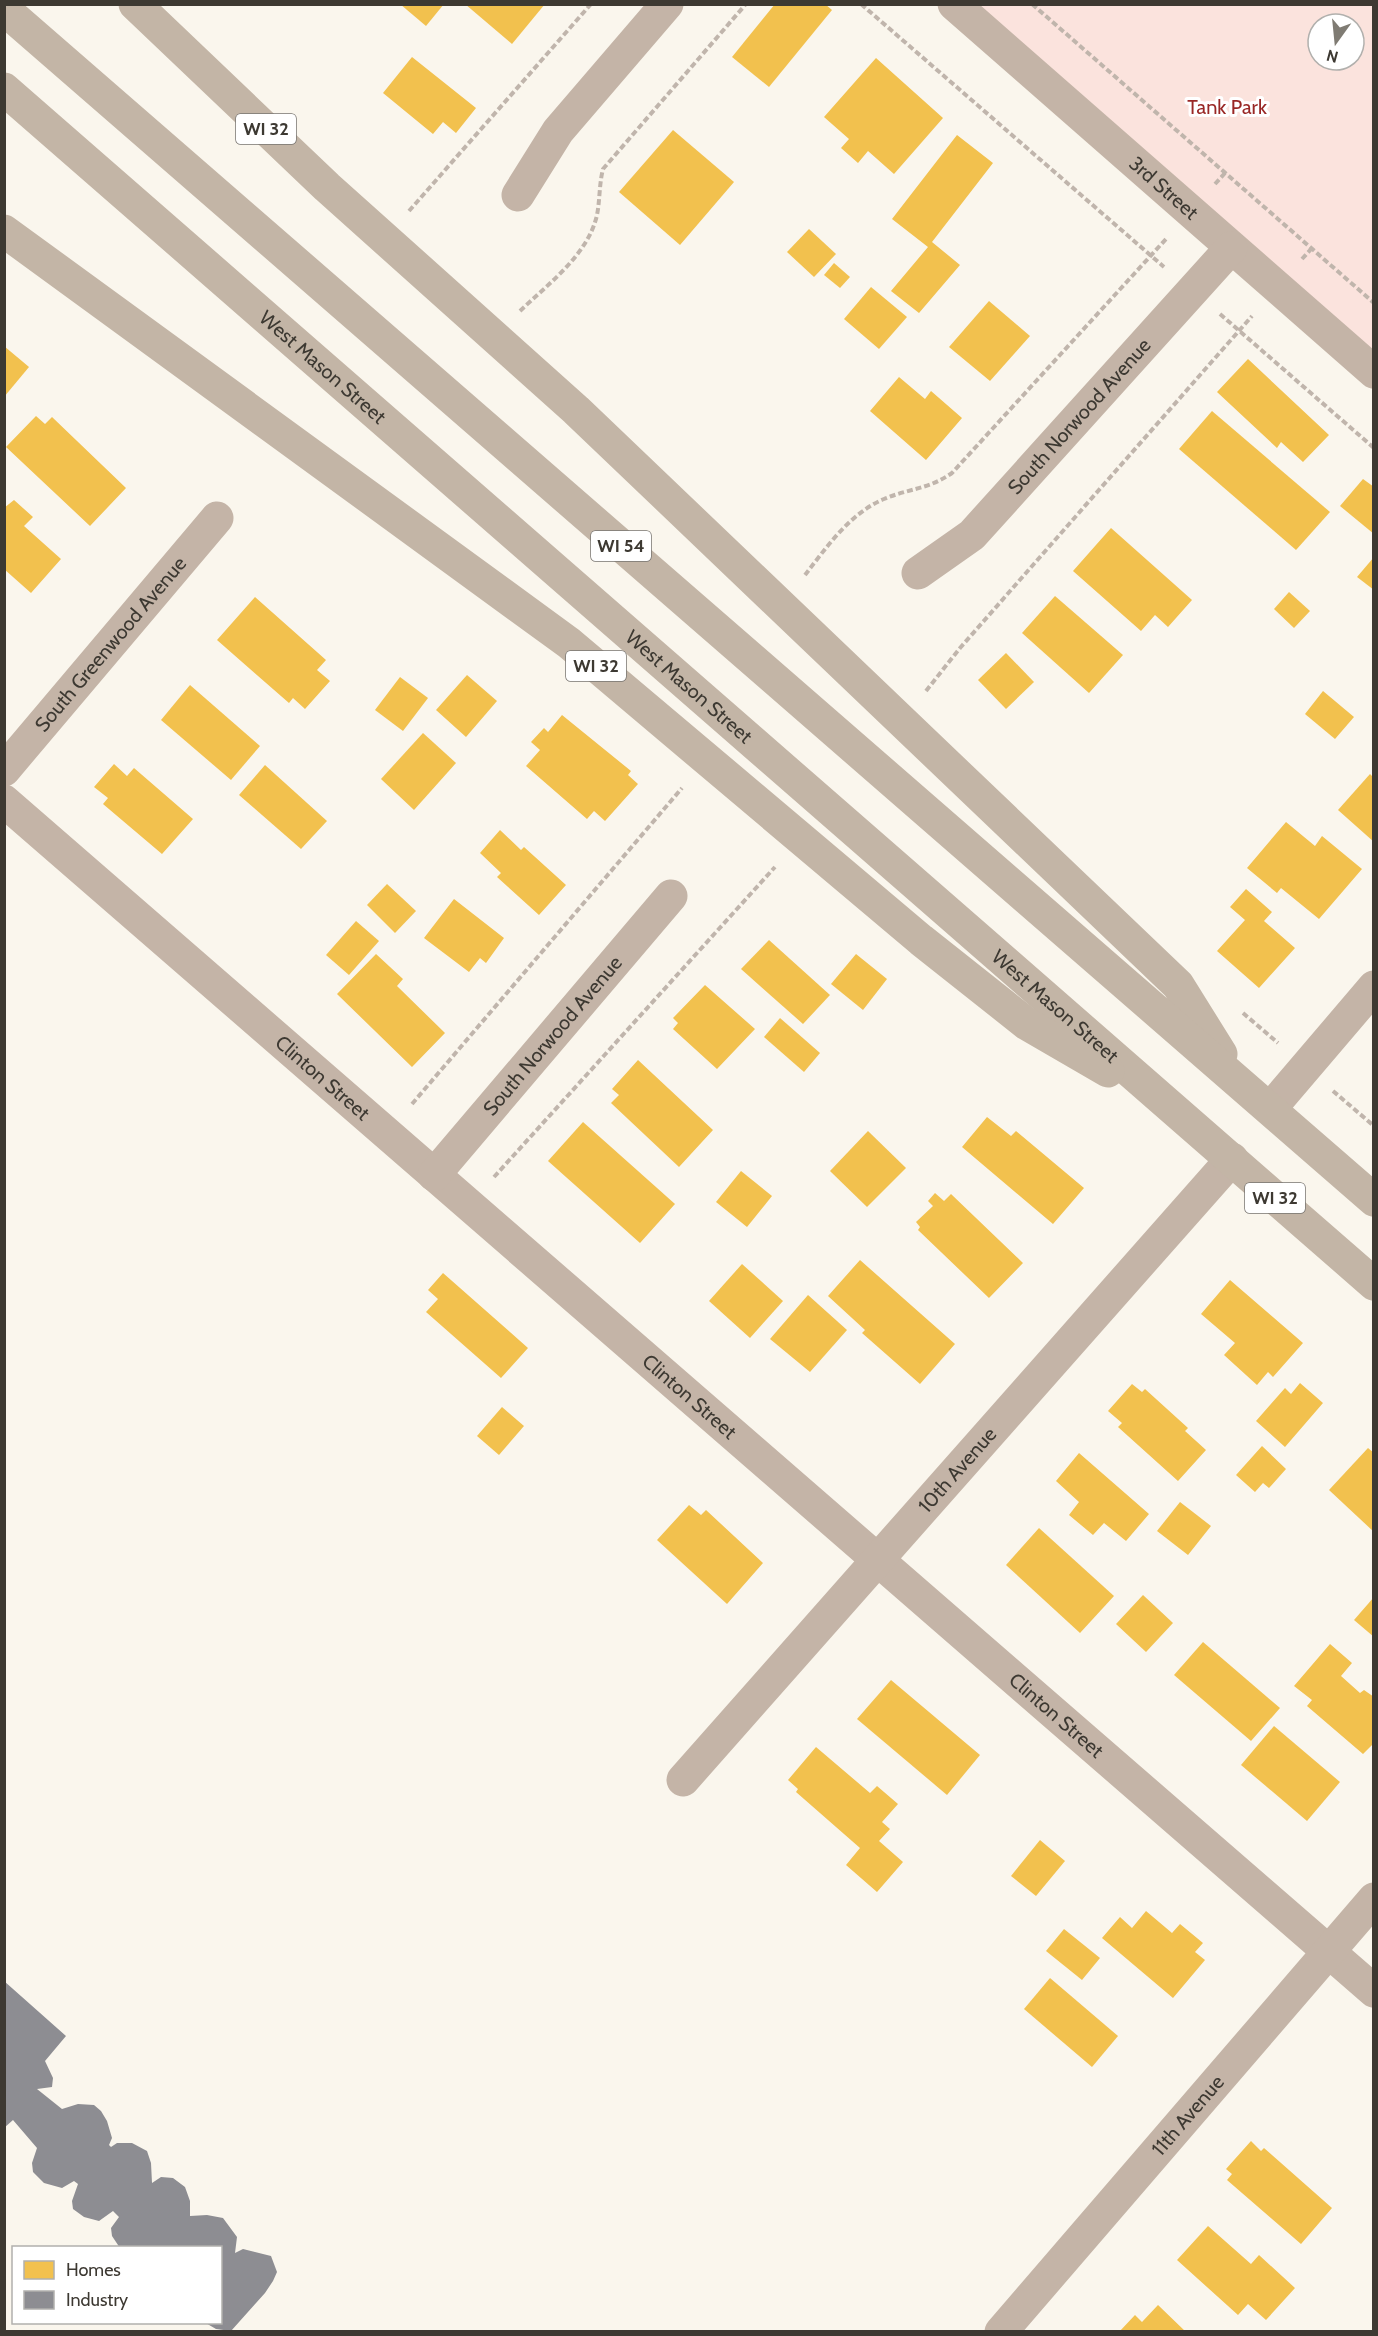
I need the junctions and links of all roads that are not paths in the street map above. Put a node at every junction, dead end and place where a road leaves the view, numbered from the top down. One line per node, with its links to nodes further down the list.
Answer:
1 (135, 4): 16 (main road, WI 32)
2 (667, 4): 6 (street)
3 (954, 4): 8 (street, 3rd Street)
4 (4, 9): 16 (main road, WI 54)
5 (4, 89): 18 (main road, West Mason Street)
6 (518, 195)
7 (4, 231): 18 (main road, WI 32)
8 (1231, 248): 9 (street, 3rd Street); 11 (street, South Norwood Avenue)
9 (1374, 372)
10 (218, 519): 12 (street, South Greenwood Avenue)
11 (918, 573)
12 (4, 770)
13 (4, 801): 20 (street, Clinton Street)
14 (671, 896): 20 (street, South Norwood Avenue)
15 (1374, 987): 17 (street)
16 (1238, 1082): 17 (main road, WI 32)
17 (1270, 1110): 21 (main road, WI 32)
18 (1177, 1112): 19 (main road, West Mason Street / WI 32)
19 (1232, 1159): 22 (main road, West Mason Street / WI 32); 23 (street, 10th Avenue)
20 (434, 1175): 23 (street, Clinton Street)
21 (1374, 1200)
22 (1374, 1284)
23 (876, 1559): 24 (street, 10th Avenue); 26 (street, Clinton Street)
24 (683, 1780)
25 (1374, 1899): 26 (street, 11th Avenue)
26 (1328, 1952): 27 (street, Clinton Street); 28 (street, 11th Avenue)
27 (1374, 1991)
28 (1001, 2331)

